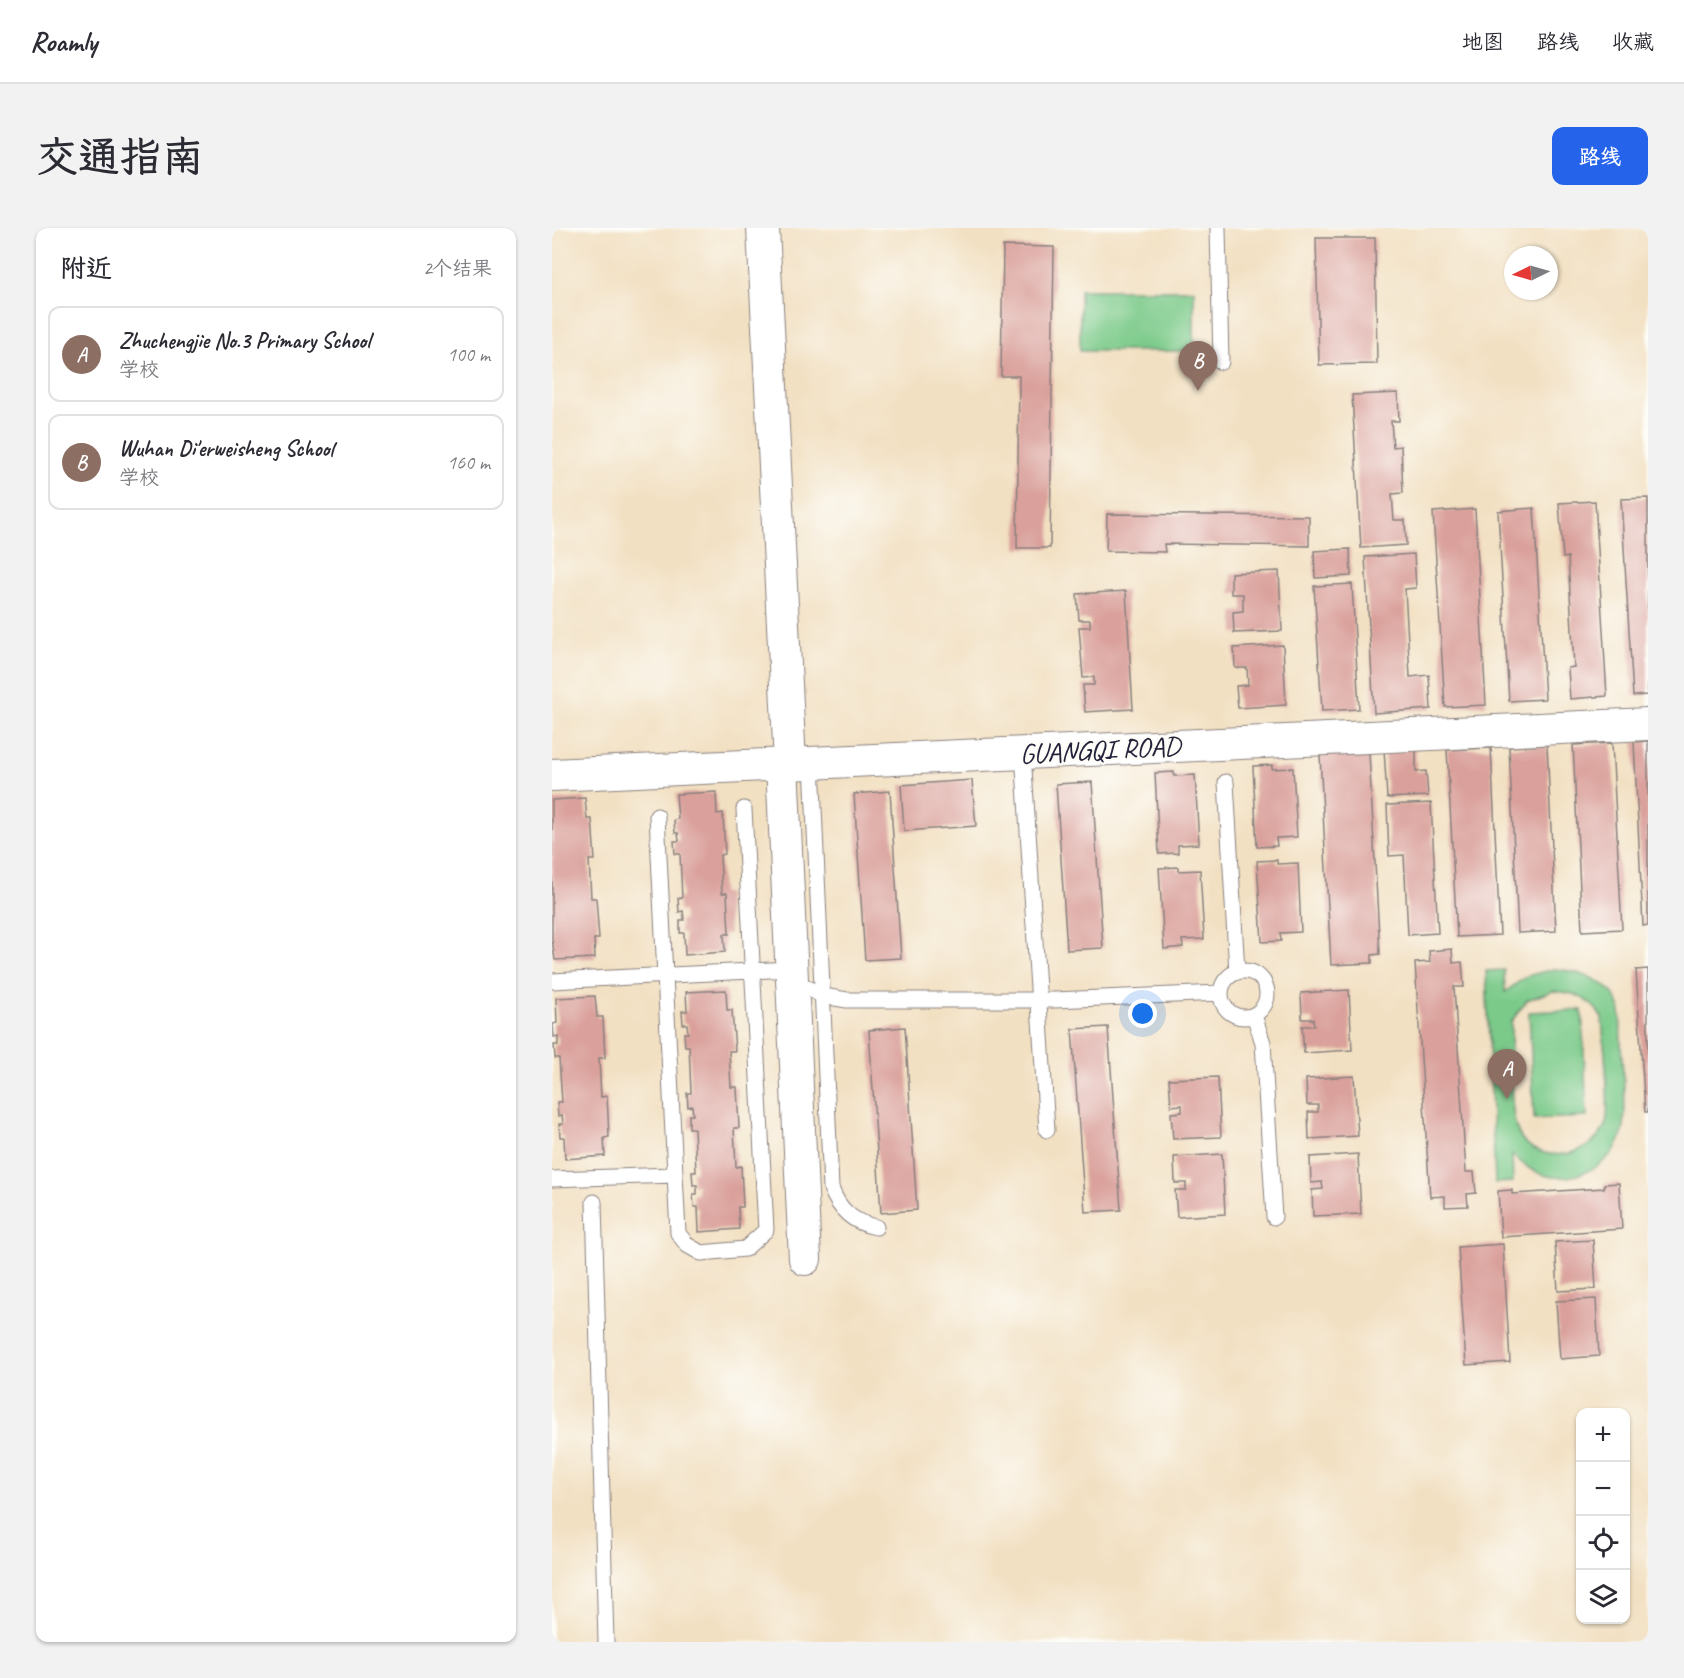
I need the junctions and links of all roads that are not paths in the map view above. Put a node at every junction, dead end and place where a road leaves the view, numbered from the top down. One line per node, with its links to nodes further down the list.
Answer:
1 (764, 228): 6 (street)
2 (1218, 228): 3 (lane)
3 (1221, 362)
4 (1648, 724): 5 (street, GUANGQI ROAD)
5 (1023, 753): 6 (street, GUANGQI ROAD); 18 (lane)
6 (795, 764): 7 (street, GUANGQI ROAD); 14 (street); 17 (lane)
7 (552, 775)
8 (1226, 782): 12 (lane)
9 (744, 809): 11 (lane)
10 (657, 816): 13 (lane)
11 (752, 971): 13 (lane); 14 (lane); 21 (lane)
12 (1237, 972): 16 (lane); 19 (lane)
13 (665, 975): 15 (lane); 21 (lane)
14 (792, 975): 17 (lane); 26 (street)
15 (552, 981)
16 (1221, 993): 18 (lane); 19 (lane)
17 (823, 996): 18 (lane); 25 (lane)
18 (1038, 1000): 20 (lane)
19 (1254, 1014): 24 (lane)
20 (1047, 1130)
21 (675, 1175): 22 (lane)
22 (552, 1179)
23 (594, 1202): 27 (lane)
24 (1274, 1217)
25 (876, 1227)
26 (805, 1259)
27 (606, 1642)

